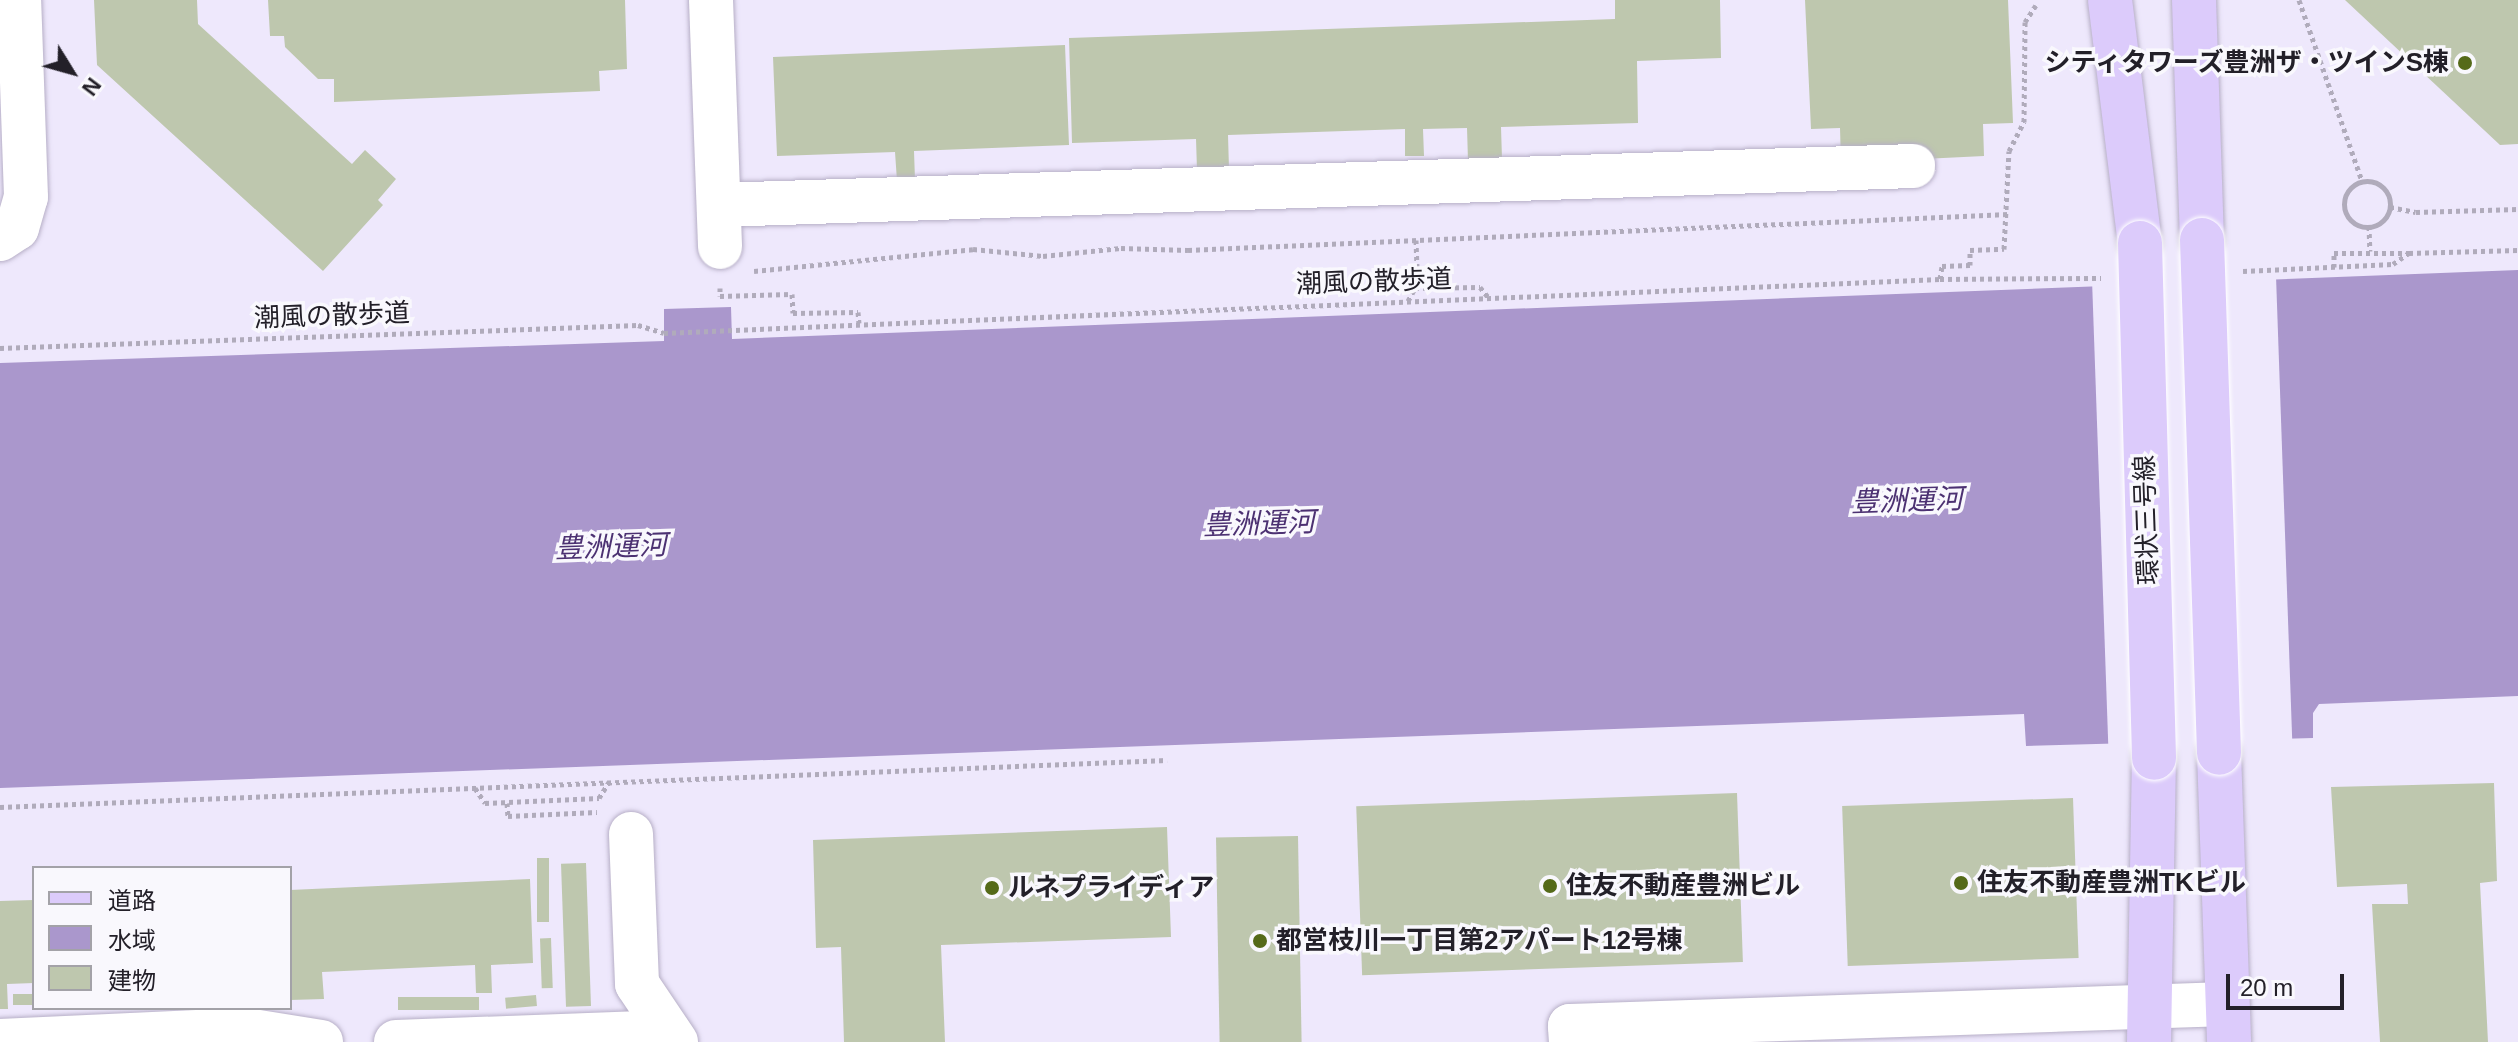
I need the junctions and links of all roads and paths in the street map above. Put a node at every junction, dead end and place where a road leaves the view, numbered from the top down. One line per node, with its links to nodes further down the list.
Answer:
1 (19, 0): 13 (street)
2 (711, 0): 15 (street)
3 (2110, 0): 36 (main road, 環状三号線, bridge)
4 (2194, 0): 35 (main road, bridge)
5 (2299, 0): 8 (path)
6 (2036, 5): 11 (path)
7 (1913, 166): 15 (street)
8 (2362, 181): 9 (path); 12 (path)
9 (2390, 207): 10 (path); 12 (path)
10 (2518, 209)
11 (2008, 214): 14 (path); 21 (path)
12 (2369, 226): 17 (path)
13 (0, 239)
14 (1416, 240): 15 (path); 23 (path)
15 (731, 241)
16 (2518, 250): 18 (path)
17 (2370, 251): 18 (path); 19 (path)
18 (2409, 253): 19 (path)
19 (2334, 267): 20 (path)
20 (2309, 268)
21 (1940, 279): 22 (path, 潮風の散歩道); 25 (path, 潮風の散歩道)
22 (2018, 283)
23 (1447, 288): 25 (path); 26 (path)
24 (720, 296): 27 (path)
25 (1489, 298): 26 (path, 潮風の散歩道)
26 (1408, 301): 27 (path, 潮風の散歩道)
27 (859, 323): 28 (path, 潮風の散歩道)
28 (0, 348)
29 (1167, 760): 30 (path)
30 (609, 782): 31 (path); 32 (path)
31 (475, 788): 32 (path); 33 (path)
32 (507, 803): 34 (path)
33 (0, 807)
34 (620, 823): 37 (street)
35 (2228, 1023): 36 (street)
36 (2148, 1024): 41 (street)
37 (673, 1037): 40 (street)
38 (0, 1041): 39 (street)
39 (321, 1042)
40 (396, 1042)
41 (1571, 1042)

